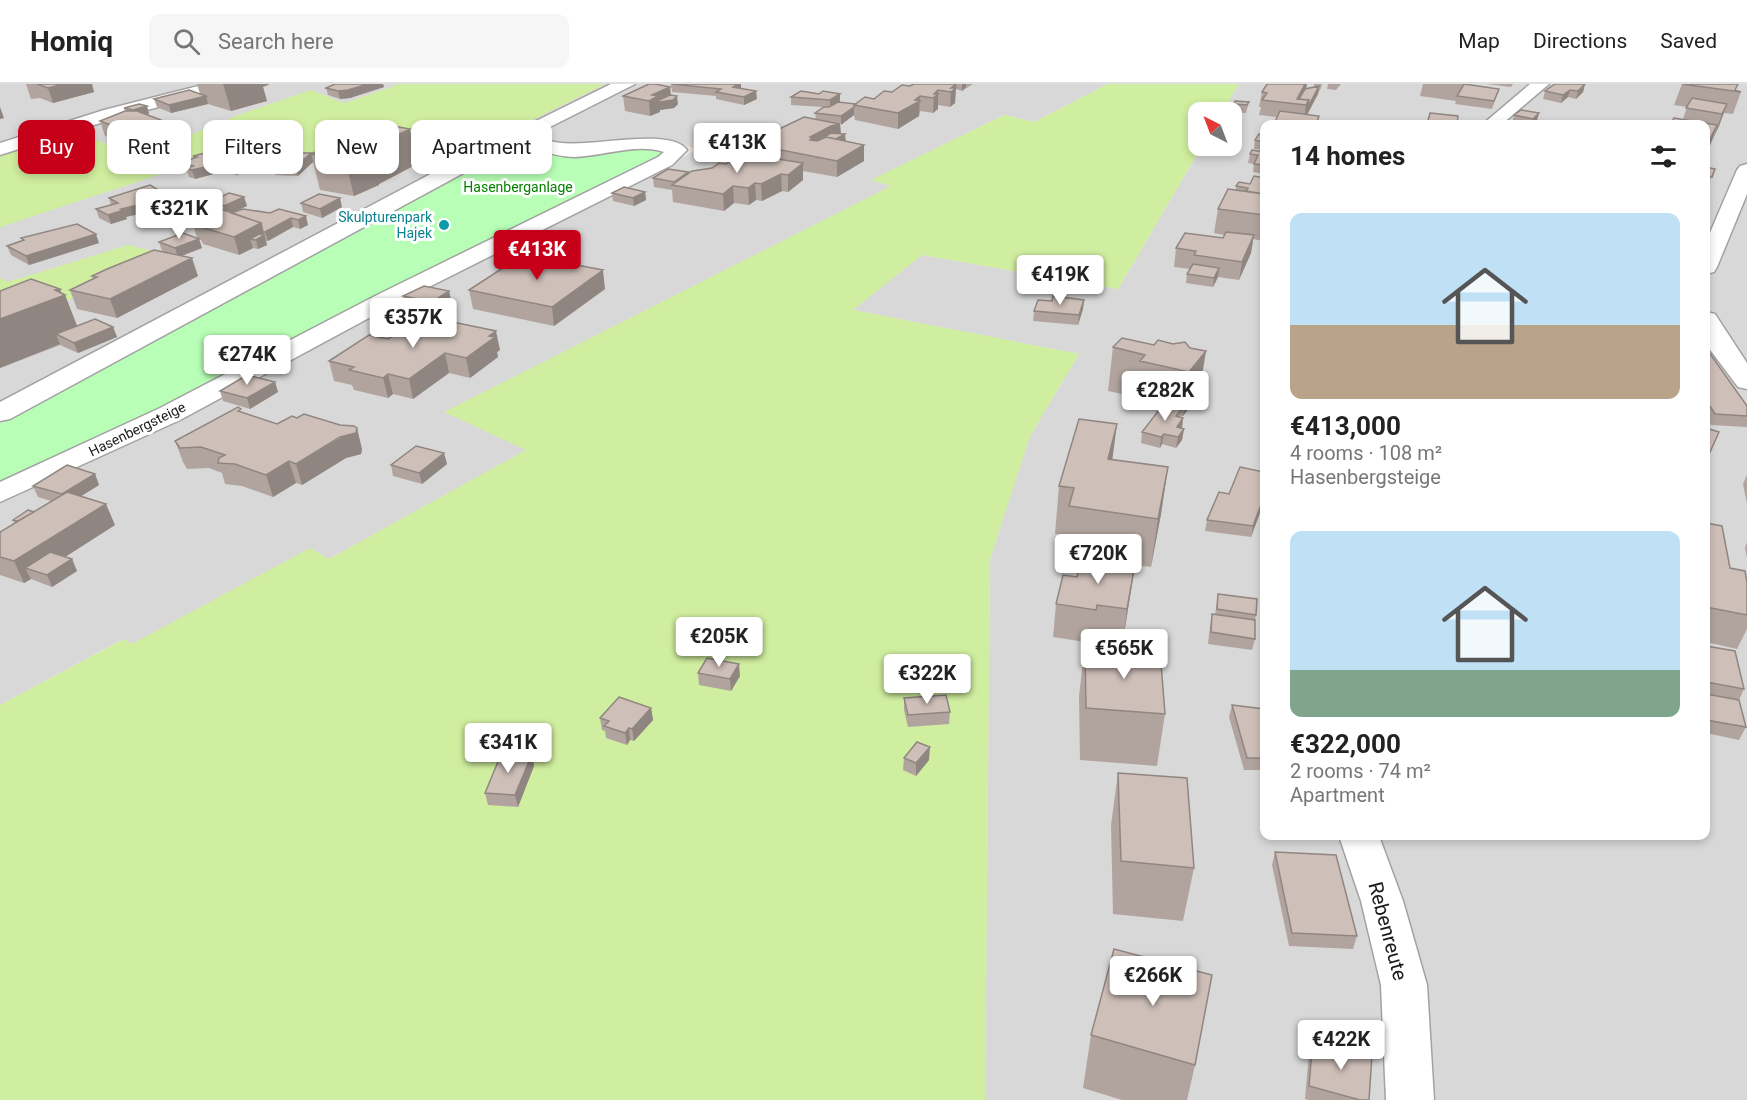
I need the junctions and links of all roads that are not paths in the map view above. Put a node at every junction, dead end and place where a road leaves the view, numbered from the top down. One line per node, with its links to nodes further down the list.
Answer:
1 (226, 84): 6 (street)
2 (626, 84): 5 (street)
3 (1540, 84): 4 (street)
4 (1497, 120)
5 (552, 121)
6 (0, 149)
7 (552, 149): 14 (street, Hasenbergsteige)
8 (1747, 170): 10 (street)
9 (445, 174): 13 (street)
10 (1710, 258)
11 (1710, 326): 12 (street)
12 (1747, 381)
13 (0, 413)
14 (0, 493)
15 (1360, 840): 16 (street, Rebenreute)
16 (1410, 1100)

